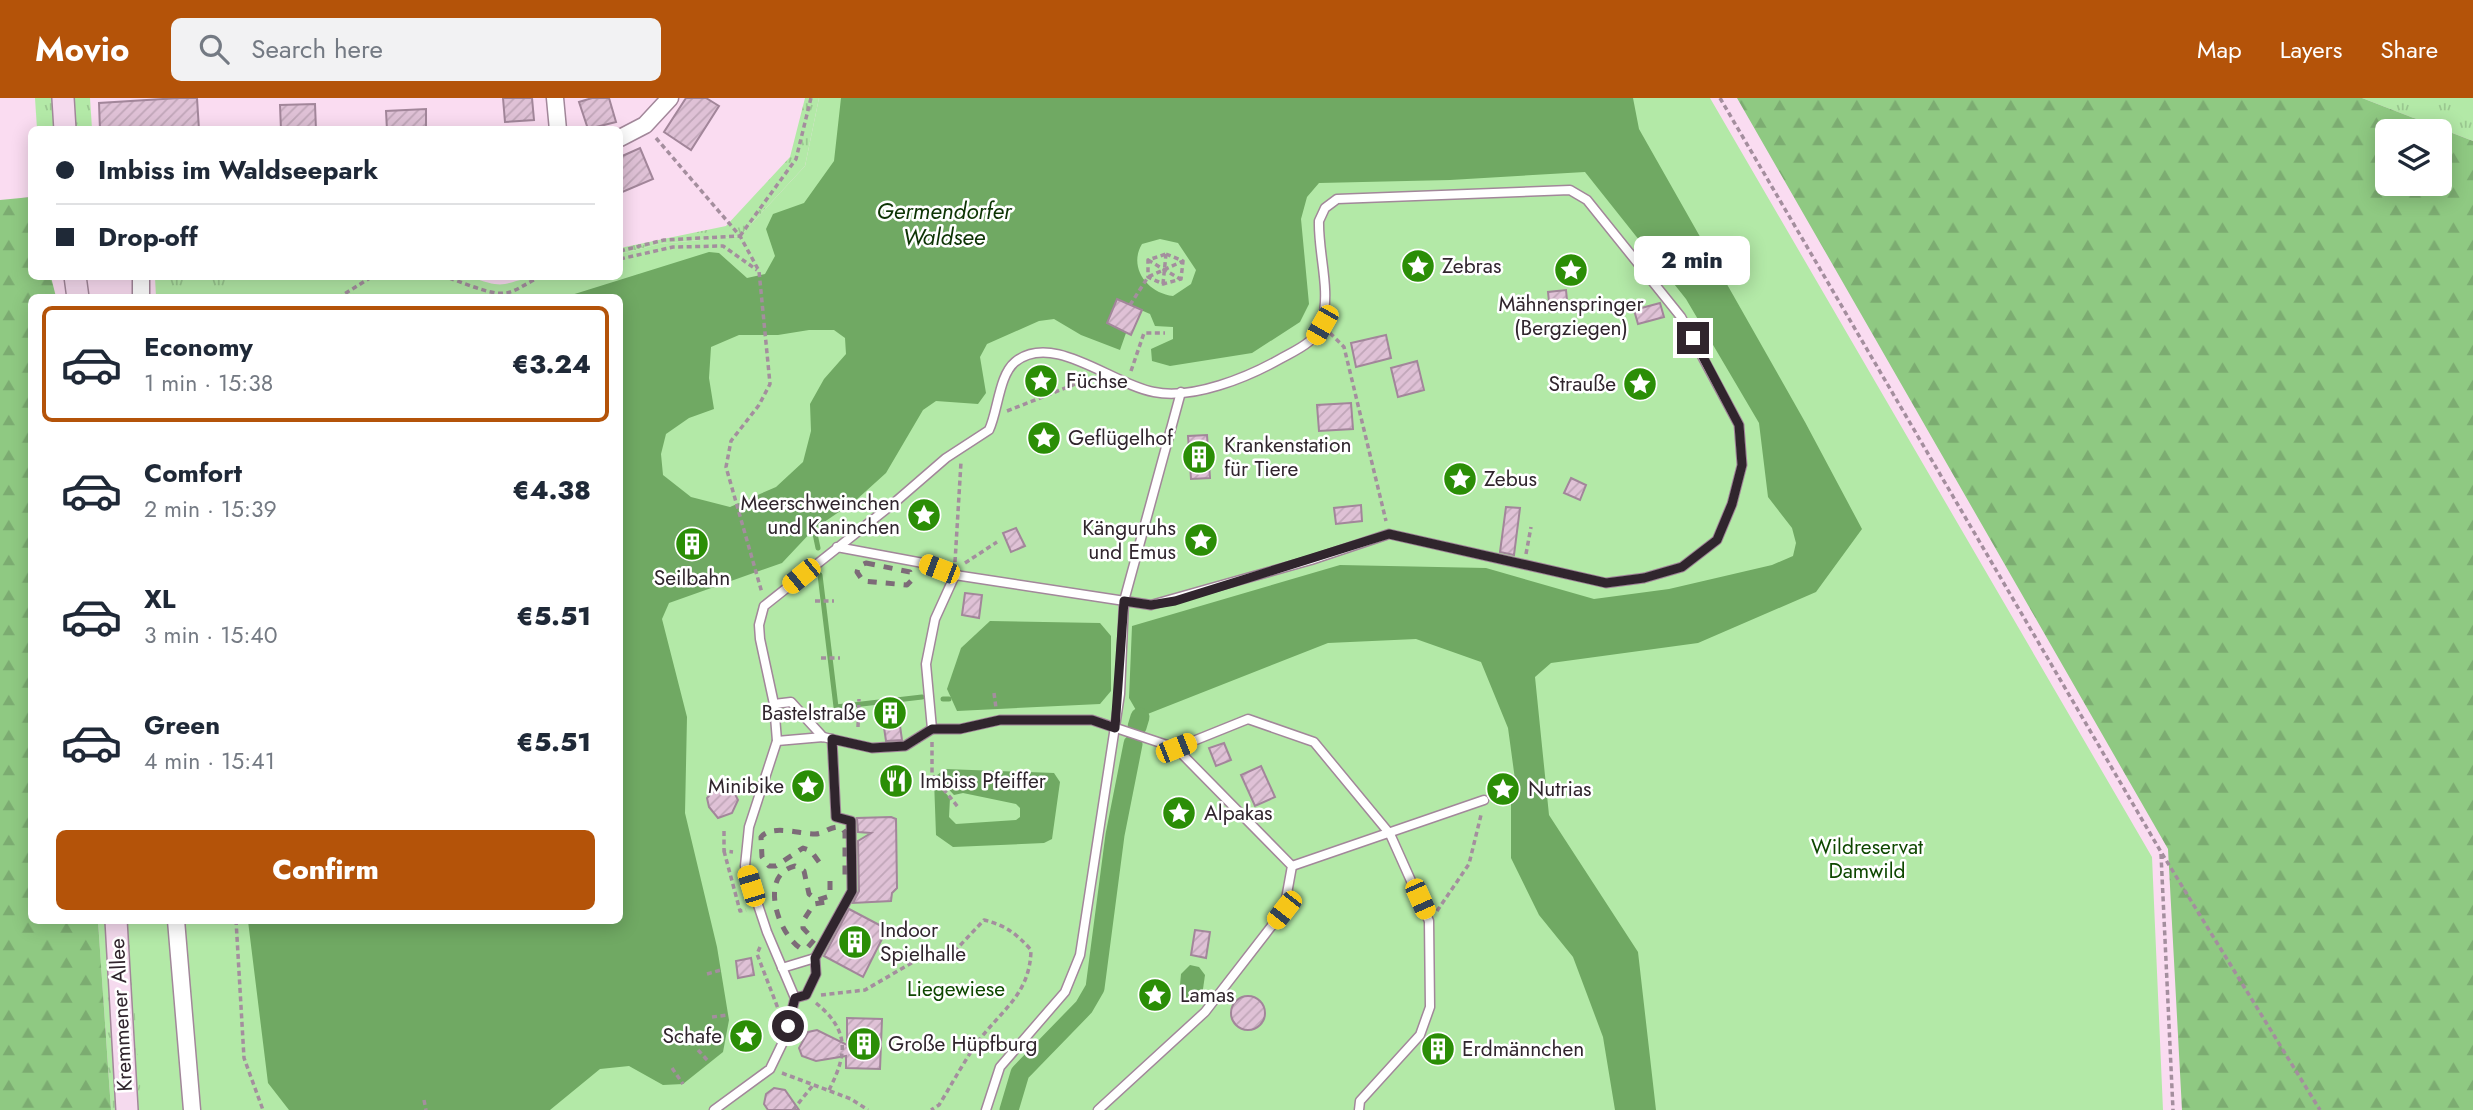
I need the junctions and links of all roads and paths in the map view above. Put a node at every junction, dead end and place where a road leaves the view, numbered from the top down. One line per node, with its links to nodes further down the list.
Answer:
1 (63, 98): 7 (main road)
2 (555, 98): 8 (street)
3 (670, 98): 6 (street)
4 (811, 98): 10 (path)
5 (1720, 98): 60 (path)
6 (645, 125): 9 (street); 10 (path)
7 (65, 126)
8 (558, 126)
9 (623, 136)
10 (740, 236): 11 (path); 17 (path)
11 (623, 250)
12 (1166, 254): 14 (path); 15 (path); 16 (path)
13 (623, 258): 17 (path)
14 (1148, 260): 16 (path); 18 (path)
15 (1183, 261): 16 (path); 19 (path)
16 (1165, 270): 18 (path); 19 (path); 23 (path)
17 (759, 271): 39 (path)
18 (1148, 277): 23 (path); 25 (path)
19 (1181, 279): 23 (path)
20 (367, 280): 24 (path)
21 (459, 280): 22 (path)
22 (534, 280)
23 (1163, 284)
24 (344, 294)
25 (1130, 305)
26 (1322, 325): 30 (lane); 34 (path); 37 (lane)
27 (1165, 333): 29 (path)
28 (1103, 373): 29 (lane); 31 (path); 31 (lane)
29 (1127, 383): 30 (lane)
30 (1181, 392): 42 (lane)
31 (996, 416): 32 (lane)
32 (962, 448): 36 (lane); 38 (path)
33 (1531, 527): 37 (path)
34 (1389, 534): 37 (lane); 42 (lane)
35 (997, 542): 38 (path)
36 (837, 547): 38 (lane); 47 (lane)
37 (1524, 566)
38 (955, 575): 42 (lane); 51 (lane)
39 (758, 576)
40 (815, 601): 41 (path)
41 (834, 601)
42 (1124, 601): 50 (lane)
43 (840, 658): 44 (path)
44 (821, 659)
45 (995, 693): 48 (path)
46 (859, 699): 49 (path)
47 (774, 704): 52 (lane); 53 (lane)
48 (997, 713)
49 (858, 727)
50 (1115, 728): 51 (lane); 54 (lane); 94 (lane)
51 (932, 729): 52 (lane); 56 (path)
52 (827, 738): 53 (lane); 69 (lane)
53 (777, 741): 61 (lane)
54 (1176, 748): 58 (lane); 62 (lane)
55 (1484, 800): 58 (lane); 64 (path)
56 (958, 807)
57 (724, 831): 59 (path)
58 (1390, 834): 62 (lane); 64 (lane)
59 (724, 851): 61 (path); 63 (path)
60 (2161, 852): 97 (path); 98 (path)
61 (746, 853): 63 (lane)
62 (1292, 866): 95 (lane)
63 (758, 907): 68 (lane)
64 (1429, 921): 96 (lane)
65 (116, 924): 86 (main road, Kremmener Allee)
66 (176, 924): 87 (street)
67 (236, 924): 88 (path)
68 (767, 932): 70 (lane); 77 (path)
69 (815, 958): 70 (lane); 73 (lane)
70 (782, 968): 74 (lane)
71 (721, 971): 72 (path)
72 (707, 974)
73 (806, 995): 74 (lane); 84 (path); 93 (path)
74 (795, 998): 77 (lane)
75 (729, 1015): 76 (path)
76 (712, 1017)
77 (788, 1026): 81 (lane)
78 (698, 1049): 79 (path)
79 (709, 1062)
80 (672, 1069): 82 (path)
81 (770, 1069): 83 (path); 90 (lane)
82 (683, 1084)
83 (814, 1084): 84 (path); 91 (path)
84 (829, 1090): 92 (path)
85 (424, 1100): 89 (path)
86 (127, 1110)
87 (192, 1110)
88 (263, 1110)
89 (426, 1110)
90 (714, 1110)
91 (793, 1110)
92 (868, 1110)
93 (932, 1110)
94 (986, 1110)
95 (1098, 1110)
96 (1359, 1110)
97 (2173, 1110)
98 (2319, 1110)

